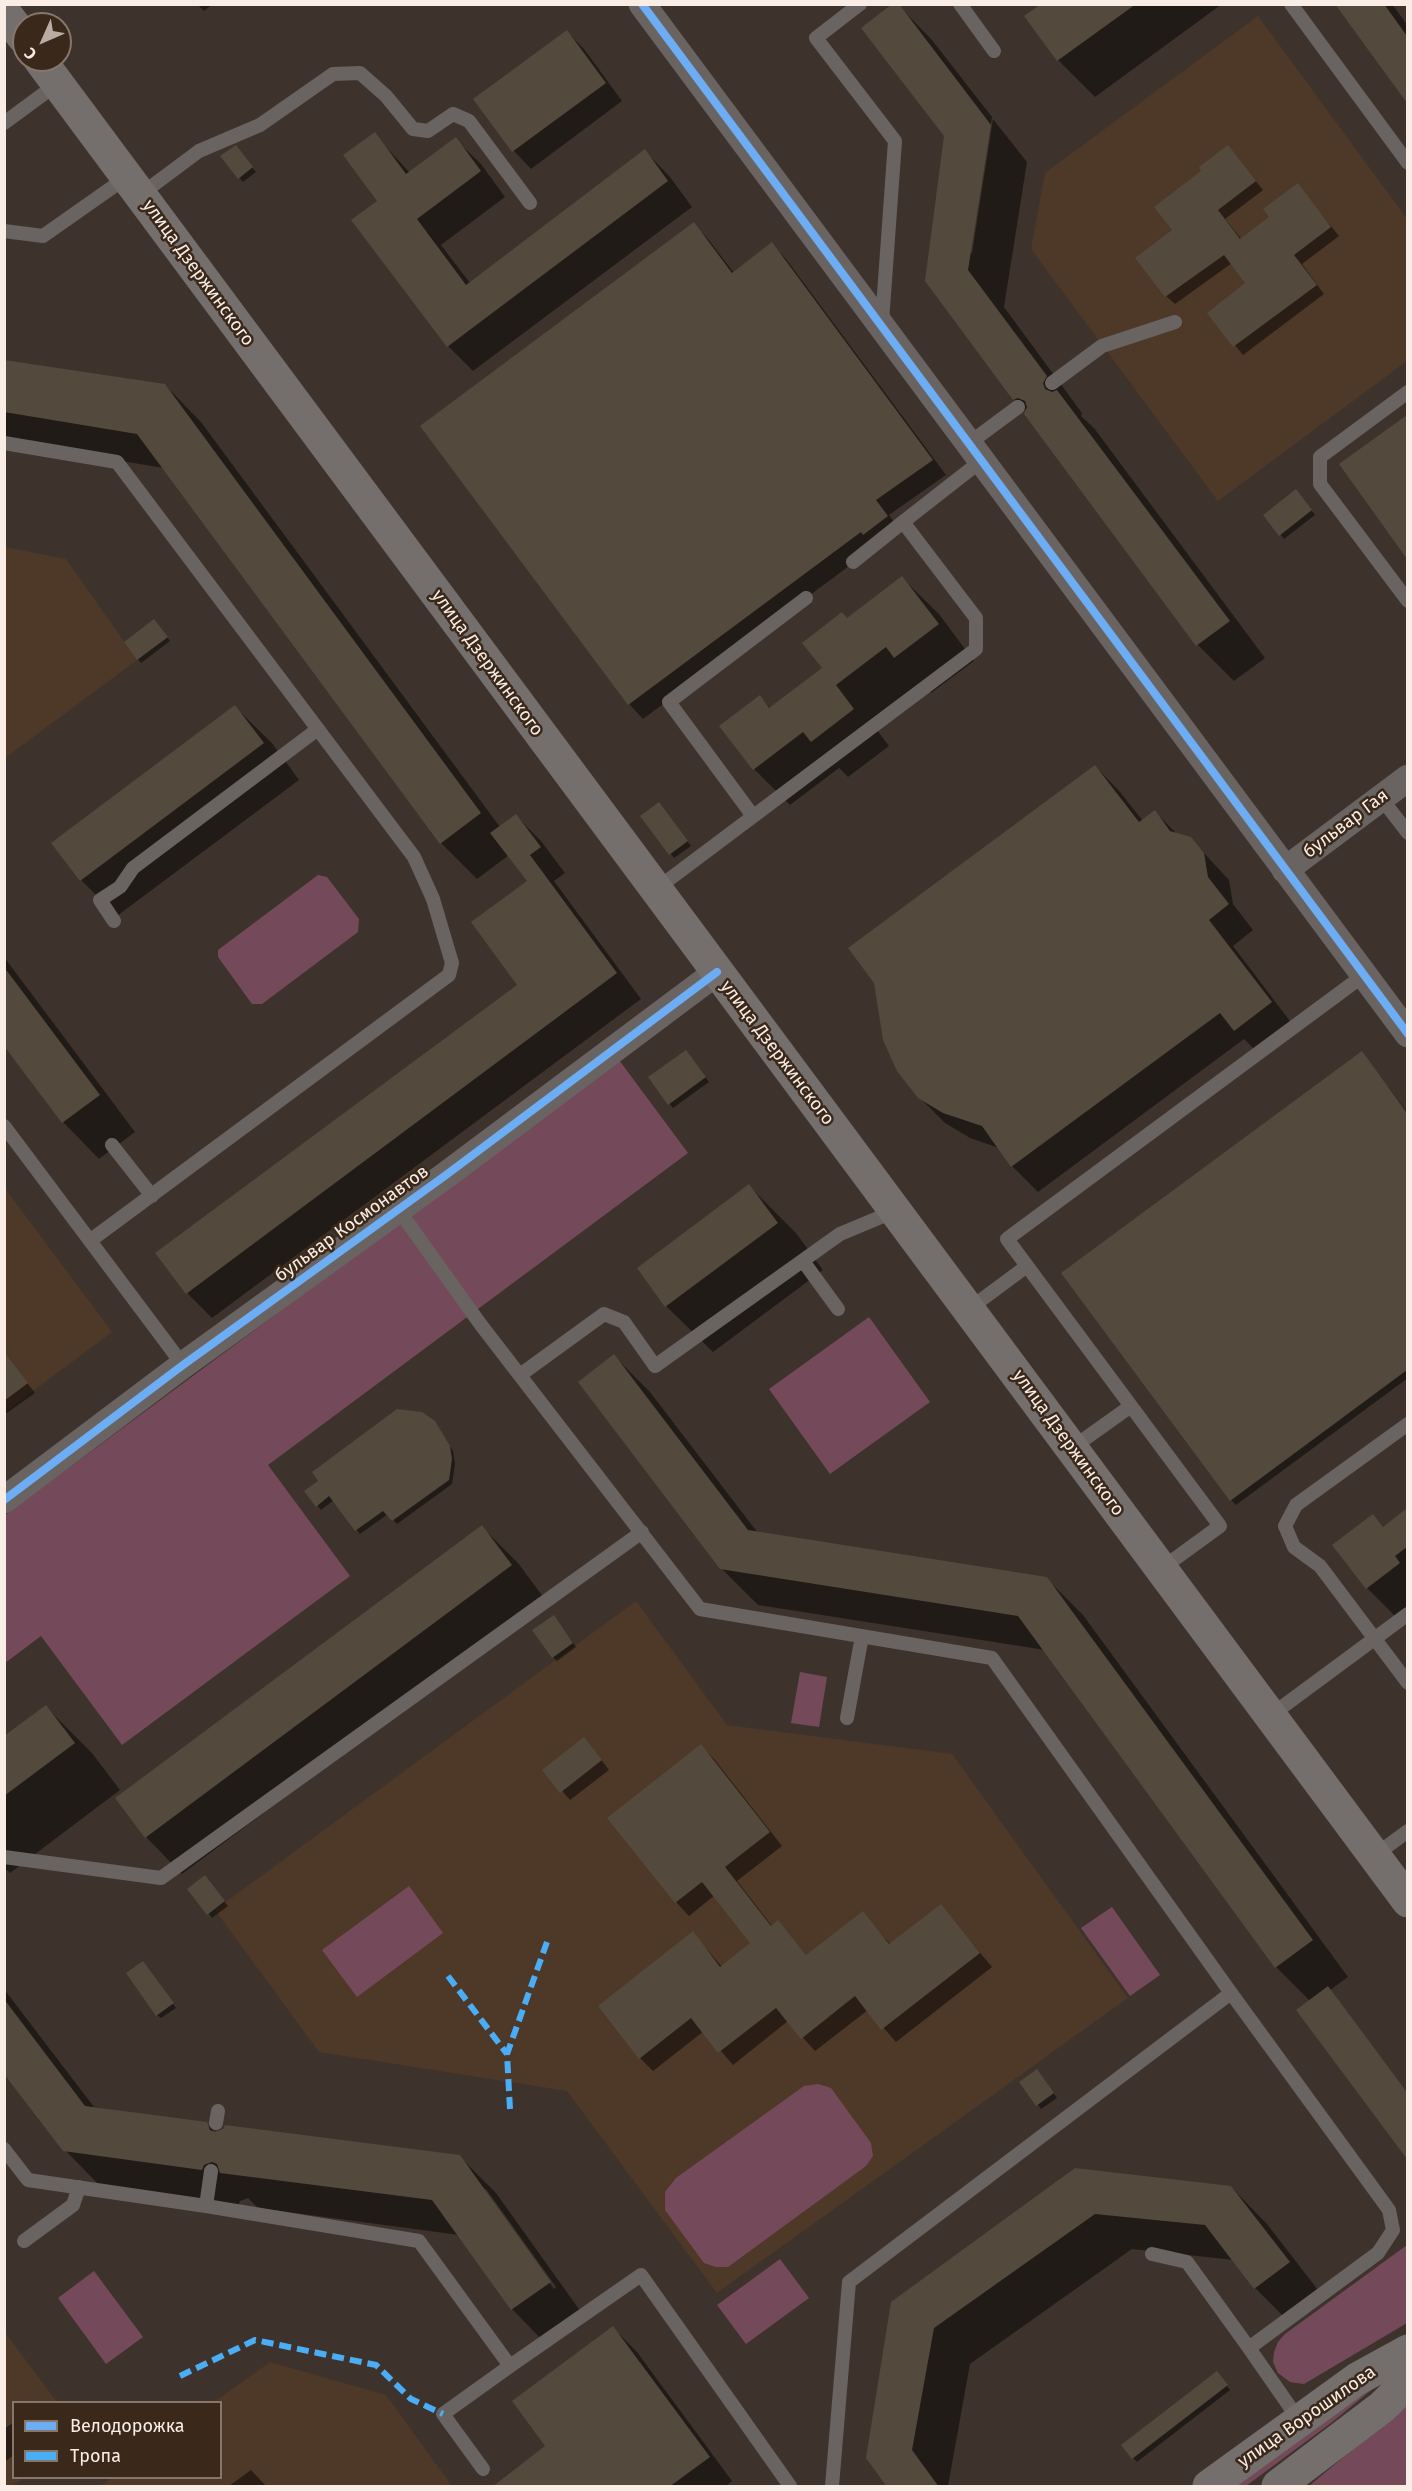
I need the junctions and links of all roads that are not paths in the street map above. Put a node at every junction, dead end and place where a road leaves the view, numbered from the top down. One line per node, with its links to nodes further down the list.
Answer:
1 (642, 4): 13 (street)
2 (860, 4): 13 (lane)
3 (1291, 4): 8 (lane)
4 (967, 7): 5 (lane)
5 (994, 51)
6 (49, 72): 7 (lane); 9 (main road, улица Дзержинского)
7 (4, 123)
8 (1407, 163)
9 (133, 186): 10 (lane); 11 (lane); 29 (main road, улица Дзержинского)
10 (530, 203)
11 (4, 231)
12 (1175, 322): 14 (lane)
13 (882, 327): 18 (street)
14 (1052, 382)
15 (1407, 392): 22 (lane)
16 (1018, 407): 18 (lane)
17 (4, 442): 23 (lane)
18 (975, 453): 19 (lane); 28 (street)
19 (903, 522): 20 (lane); 26 (lane)
20 (853, 562)
21 (806, 598): 26 (lane)
22 (1407, 601)
23 (318, 729): 30 (lane); 36 (lane)
24 (1407, 778): 25 (street, бульвар Гая)
25 (1381, 798): 27 (lane); 28 (street, бульвар Гая)
26 (753, 816): 29 (lane)
27 (1407, 833)
28 (1285, 870): 32 (street)
29 (655, 890): 31 (main road, улица Дзержинского)
30 (114, 921)
31 (717, 972): 37 (street, бульвар Космонавтов); 38 (main road, улица Дзержинского)
32 (1364, 975): 33 (street); 41 (lane)
33 (1407, 1034)
34 (4, 1126): 39 (lane)
35 (112, 1145): 36 (lane)
36 (152, 1196): 39 (lane)
37 (398, 1209): 44 (street, бульвар Космонавтов); 45 (lane)
38 (895, 1211): 40 (lane); 43 (main road, улица Дзержинского)
39 (91, 1240): 44 (lane)
40 (803, 1261): 42 (lane); 45 (lane)
41 (1027, 1266): 43 (lane); 46 (lane)
42 (838, 1309)
43 (969, 1309): 48 (main road, улица Дзержинского)
44 (183, 1365): 49 (street, бульвар Космонавтов)
45 (520, 1375): 50 (lane)
46 (1131, 1406): 48 (lane); 51 (lane)
47 (1407, 1424): 54 (lane)
48 (1072, 1448): 51 (main road, улица Дзержинского)
49 (4, 1500)
50 (642, 1532): 53 (lane); 60 (lane)
51 (1161, 1569): 56 (main road, улица Дзержинского)
52 (1407, 1614): 54 (lane)
53 (862, 1636): 57 (lane); 62 (lane)
54 (1374, 1638): 55 (lane); 56 (lane)
55 (1407, 1683)
56 (1270, 1716): 59 (main road, улица Дзержинского)
57 (847, 1718)
58 (1407, 1831): 59 (lane)
59 (1374, 1856): 61 (main road, улица Дзержинского)
60 (4, 1857)
61 (1407, 1901)
62 (1231, 1993): 69 (lane); 76 (lane)
63 (4, 2149): 65 (lane)
64 (211, 2171): 66 (lane)
65 (79, 2187): 66 (lane); 67 (lane)
66 (206, 2206): 71 (lane)
67 (24, 2241)
68 (1152, 2254): 69 (lane)
69 (1249, 2348): 73 (lane)
70 (1407, 2351): 73 (main road, улица Ворошилова)
71 (510, 2366): 74 (lane); 75 (lane)
72 (1407, 2382): 78 (main road, улица Ворошилова)
73 (1299, 2420): 77 (main road, улица Ворошилова)
74 (483, 2469)
75 (790, 2487)
76 (832, 2487)
77 (1209, 2487)
78 (1278, 2487)

